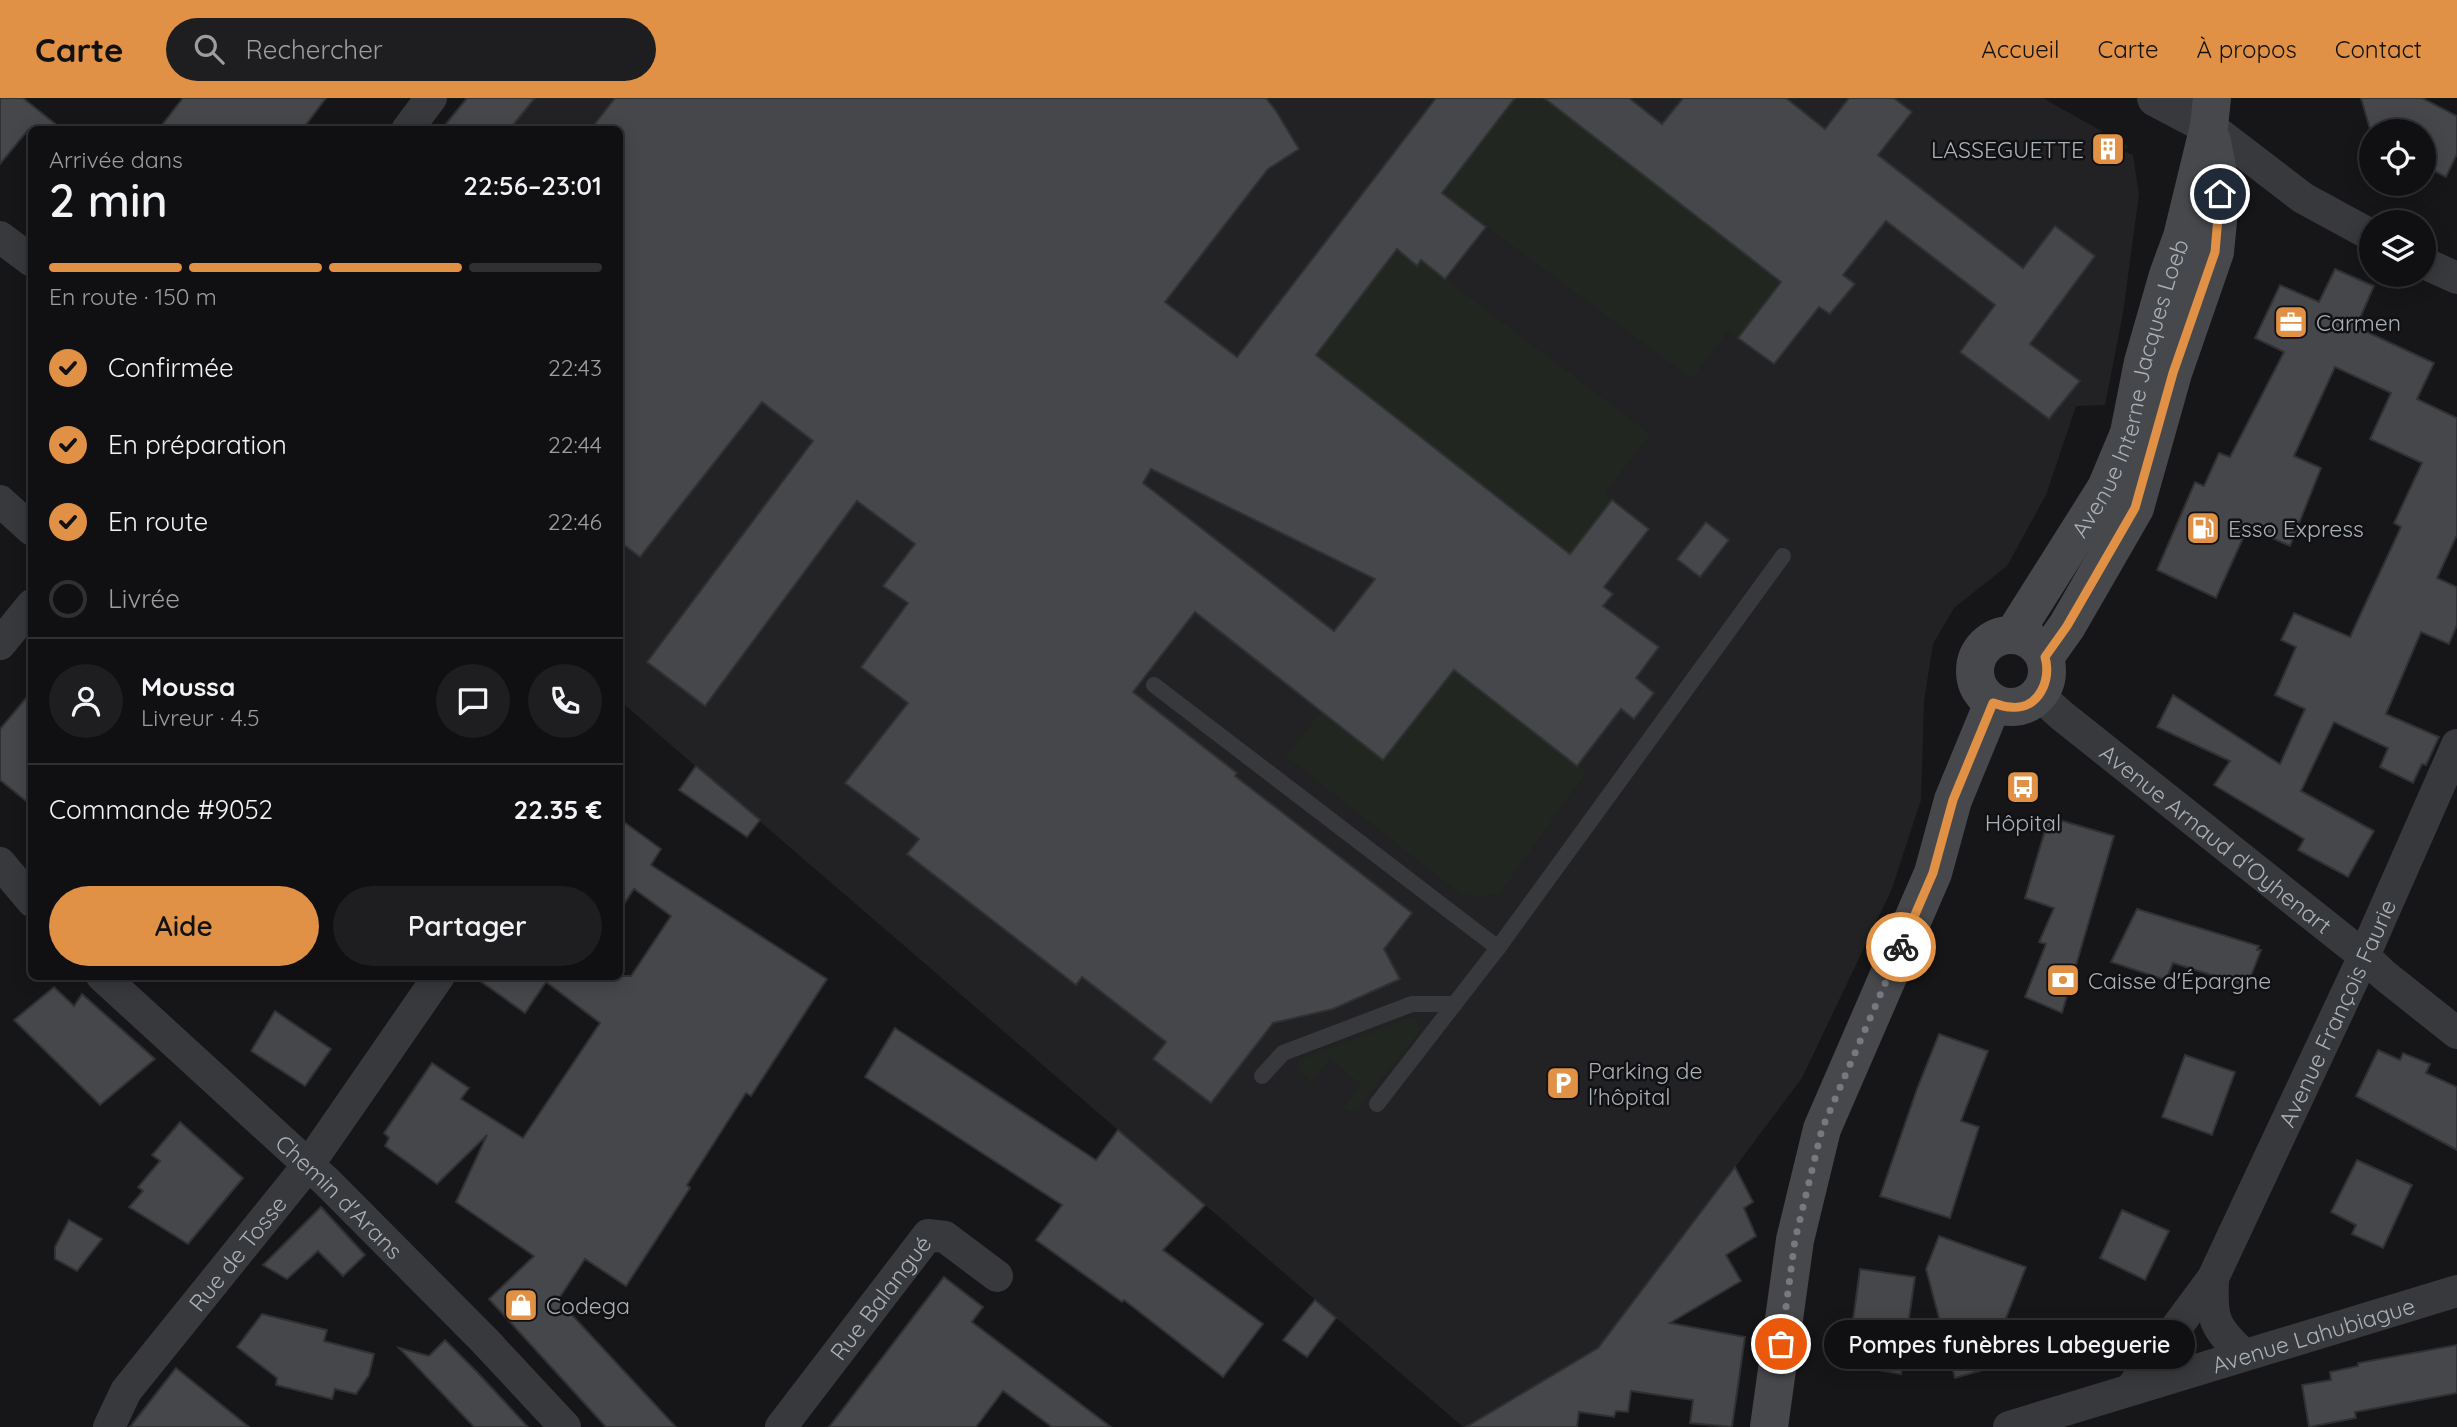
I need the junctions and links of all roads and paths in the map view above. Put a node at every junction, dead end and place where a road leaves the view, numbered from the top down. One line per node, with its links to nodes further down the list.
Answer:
1 (431, 98): 5 (street)
2 (2156, 98): 4 (street)
3 (2237, 98): 4 (main road)
4 (2211, 112): 6 (street); 15 (main road, Avenue Interne Jacques Loeb); 17 (main road, Avenue Interne Jacques Loeb)
5 (410, 126)
6 (2359, 228)
7 (0, 237): 8 (street)
8 (28, 258)
9 (2436, 268): 10 (street)
10 (2457, 278)
11 (0, 501): 12 (street)
12 (28, 526)
13 (1783, 556): 24 (lane)
14 (28, 610): 16 (street)
15 (2014, 634): 17 (main road); 20 (main road)
16 (0, 644)
17 (2045, 657): 19 (main road)
18 (1154, 685): 24 (lane)
19 (2039, 695): 20 (main road); 25 (street, Avenue Arnaud d'Oyhenart)
20 (1993, 703): 38 (main road)
21 (2457, 745): 25 (street, Avenue François Faurie)
22 (0, 863): 23 (street)
23 (28, 896)
24 (1498, 948): 28 (lane)
25 (2364, 956): 29 (street, Avenue Arnaud d'Oyhenart); 34 (street, Avenue François Faurie)
26 (106, 980): 32 (street, Chemin d'Arans)
27 (436, 980): 32 (street, Rue de Tosse)
28 (1455, 1004): 30 (lane); 31 (lane)
29 (2457, 1033)
30 (1262, 1076)
31 (1377, 1104)
32 (309, 1164): 39 (street, Rue de Tosse); 40 (street, Chemin d'Arans)
33 (997, 1276): 41 (street, Rue Balangué)
34 (2213, 1278): 36 (street, Avenue François Faurie); 37 (street, Avenue François Faurie)
35 (2457, 1291): 36 (street, Avenue Lahubiague)
36 (2243, 1354): 37 (street, Avenue Lahubiague)
37 (2130, 1391): 42 (street, Avenue Lahubiague)
38 (1773, 1425)
39 (109, 1427)
40 (565, 1427)
41 (781, 1427)
42 (2009, 1427)

